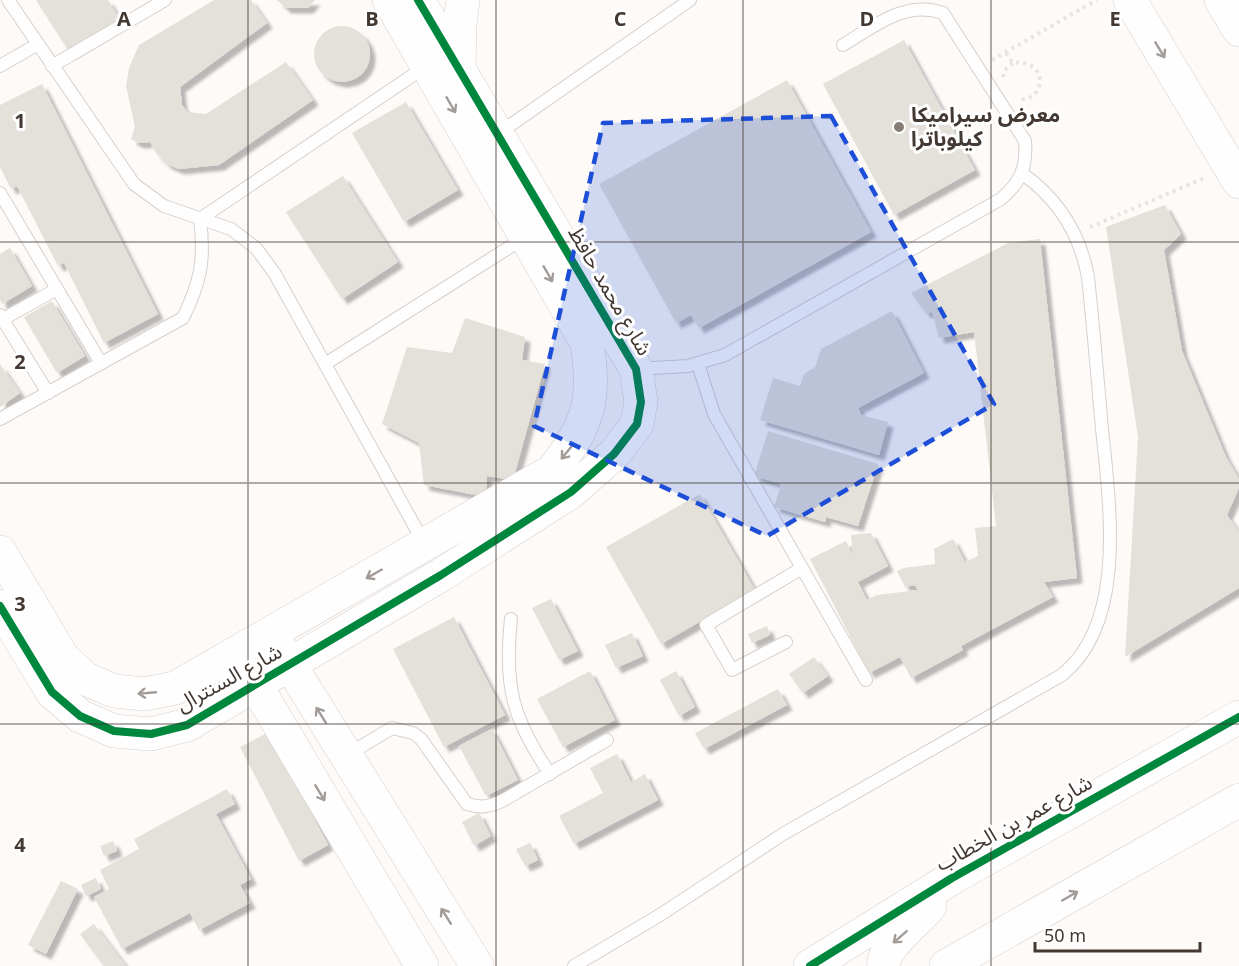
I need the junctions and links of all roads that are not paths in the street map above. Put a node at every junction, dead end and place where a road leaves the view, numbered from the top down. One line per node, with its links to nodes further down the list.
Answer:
1 (8, 0): 11 (lane)
2 (165, 0): 14 (lane)
3 (389, 0): 15 (street, شارع محمد حافظ)
4 (418, 0): 15 (street, شارع محمد حافظ)
5 (463, 0): 15 (street)
6 (690, 0): 16 (lane)
7 (1131, 0): 18 (street, one-way to 18)
8 (1221, 0): 10 (street)
9 (906, 3): 12 (lane); 17 (lane)
10 (1239, 30)
11 (38, 44): 13 (lane); 14 (lane)
12 (843, 45)
13 (0, 66)
14 (52, 66): 20 (lane)
15 (444, 67): 16 (street, شارع محمد حافظ); 20 (lane)
16 (487, 141): 21 (street, شارع محمد حافظ); 27 (street, شارع محمد حافظ)
17 (1023, 174): 26 (lane); 53 (lane)
18 (1234, 175)
19 (0, 194): 22 (lane)
20 (200, 219): 24 (lane); 25 (lane)
21 (526, 236): 25 (lane); 30 (street, شارع محمد حافظ, one-way to 30)
22 (57, 289): 23 (lane); 24 (lane)
23 (1, 317): 28 (lane)
24 (101, 363): 28 (lane)
25 (325, 364): 30 (lane)
26 (698, 364): 27 (lane); 32 (lane)
27 (636, 369): 33 (street, شارع محمد حافظ)
28 (48, 393): 29 (lane)
29 (0, 420)
30 (425, 544): 33 (street); 36 (street, شارع السنترال, one-way to 36)
31 (0, 552): 38 (street, شارع السنترال, one-way to 31)
32 (802, 568): 37 (lane); 40 (lane)
33 (441, 575): 39 (street, شارع السنترال)
34 (0, 606): 41 (street, شارع السنترال)
35 (511, 619): 45 (lane)
36 (270, 633): 38 (street, شارع السنترال); 39 (street)
37 (786, 642)
38 (237, 653): 41 (street)
39 (290, 665): 41 (street, شارع السنترال); 44 (street, one-way to 39)
40 (866, 680)
41 (256, 684): 48 (street, one-way to 48)
42 (1239, 717): 49 (street, شارع عمر بن الخطاب)
43 (607, 740): 45 (lane)
44 (346, 755): 45 (lane); 47 (street)
45 (550, 774)
46 (1239, 800): 50 (street, one-way to 46)
47 (400, 841): 48 (street); 52 (street, one-way to 47)
48 (361, 863): 51 (street)
49 (952, 879): 54 (street, شارع عمر بن الخطاب); 55 (street, one-way to 55)
50 (990, 942): 56 (street); 57 (street)
51 (422, 966)
52 (477, 966)
53 (574, 966)
54 (810, 966)
55 (884, 966)
56 (924, 966)
57 (946, 966)

